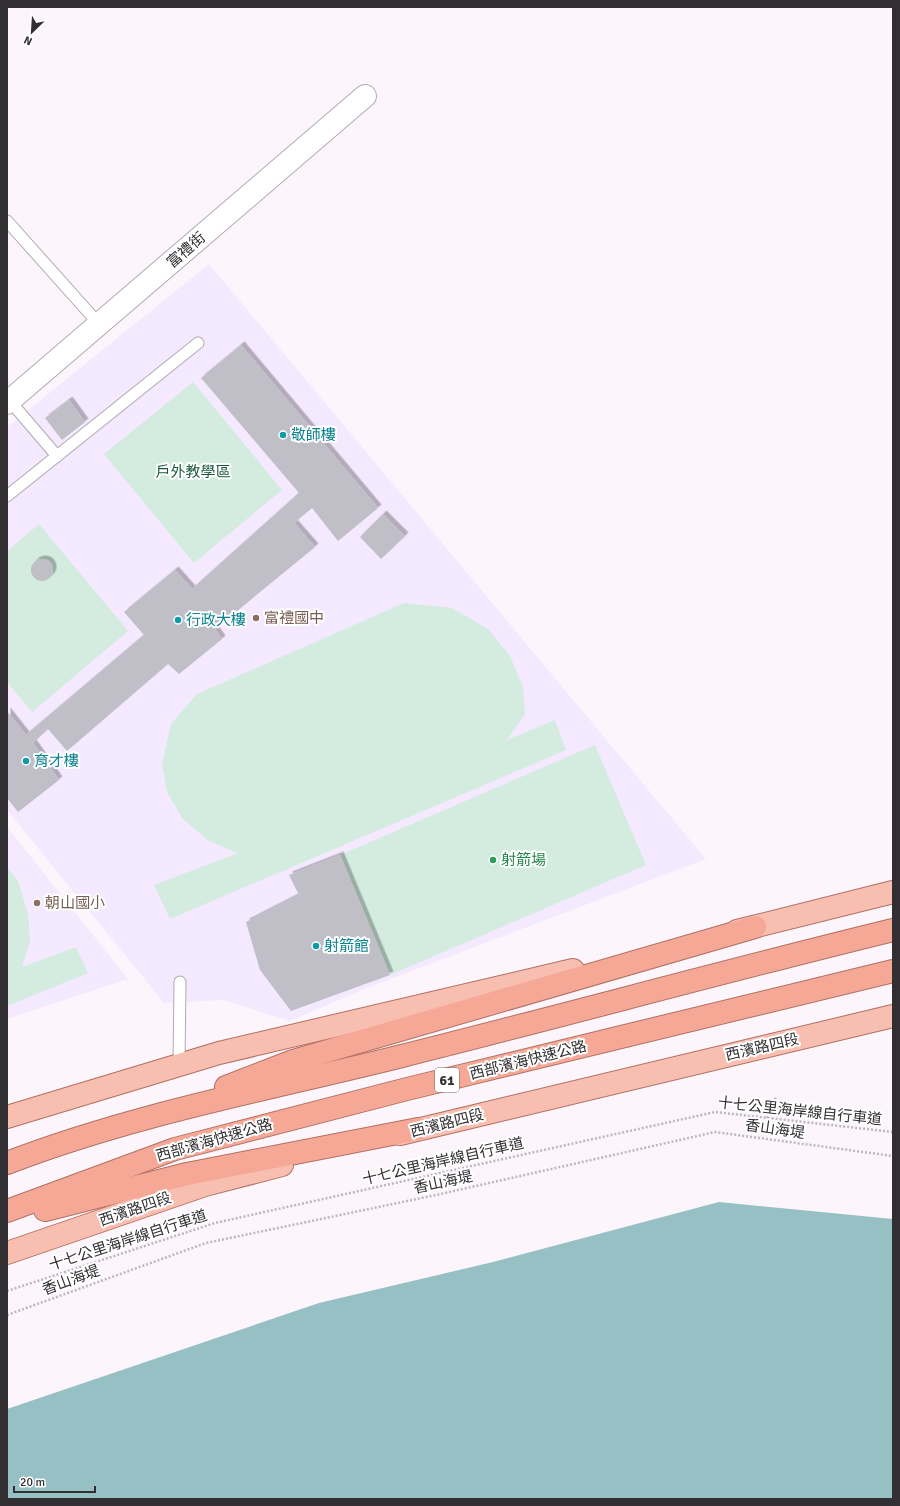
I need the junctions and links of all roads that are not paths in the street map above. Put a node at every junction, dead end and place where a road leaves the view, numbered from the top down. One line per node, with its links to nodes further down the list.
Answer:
1 (365, 96): 3 (street, 富禮街)
2 (7, 220): 3 (lane)
3 (100, 324): 5 (street, 富禮街)
4 (198, 343): 6 (lane)
5 (8, 402): 6 (lane)
6 (56, 456): 7 (lane)
7 (7, 496)
8 (893, 892): 9 (main road)
9 (754, 927): 14 (main road); 16 (highway)
10 (893, 930): 16 (highway, 61)
11 (893, 971): 19 (highway, 西部濱海快速公路 / 61)
12 (180, 982): 14 (lane)
13 (893, 1016): 17 (main road, 西濱路四段)
14 (179, 1065): 15 (main road)
15 (7, 1117)
16 (146, 1118): 18 (highway, 61)
17 (418, 1129): 20 (highway); 21 (main road, 西濱路四段)
18 (7, 1163)
19 (7, 1211)
20 (7, 1220)
21 (7, 1254)

